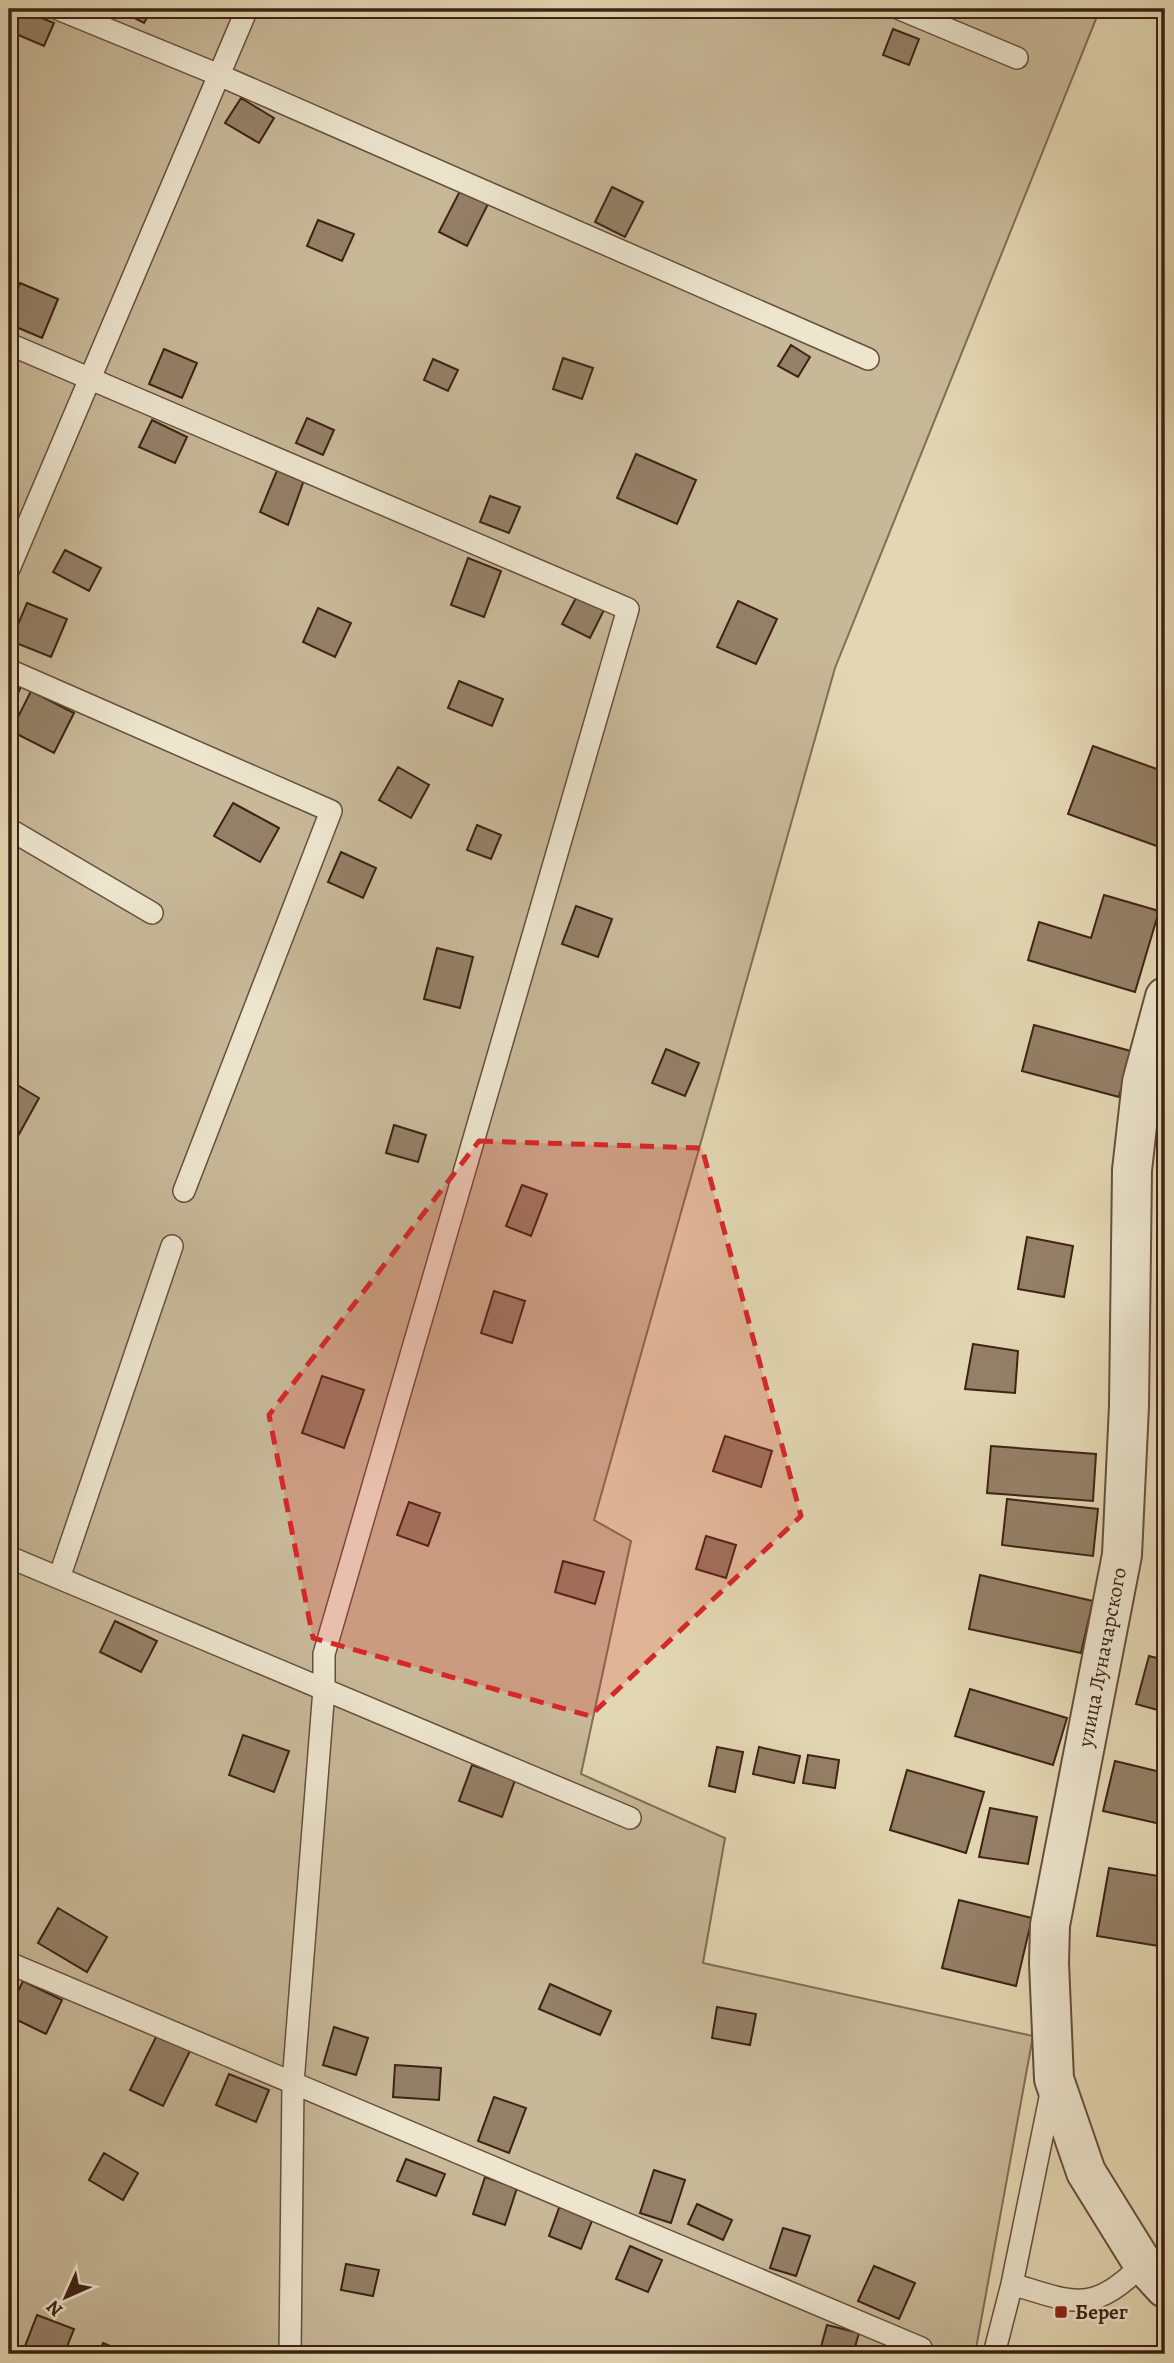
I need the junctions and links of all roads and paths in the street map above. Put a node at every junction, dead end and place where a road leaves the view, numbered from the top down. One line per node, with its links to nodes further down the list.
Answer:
1 (58, 9): 5 (lane)
2 (247, 9): 5 (lane)
3 (900, 9): 4 (lane)
4 (1017, 58)
5 (219, 75): 7 (lane); 8 (lane)
6 (9, 344): 8 (lane)
7 (868, 359)
8 (89, 378): 9 (lane); 18 (lane)
9 (9, 569)
10 (9, 670): 14 (lane)
11 (9, 829): 12 (lane)
12 (152, 913)
13 (1165, 997): 21 (street, улица Луначарского)
14 (184, 1191)
15 (172, 1246): 17 (lane)
16 (9, 1557): 17 (lane)
17 (59, 1578): 18 (lane)
18 (324, 1689): 19 (lane); 22 (lane)
19 (630, 1818)
20 (9, 1963): 22 (lane)
21 (1054, 2079): 23 (street, улица Луначарского); 24 (lane)
22 (293, 2083): 25 (lane); 26 (lane)
23 (1154, 2276): 24 (lane)
24 (1012, 2284): 27 (lane)
25 (920, 2348)
26 (290, 2354)
27 (994, 2354)

